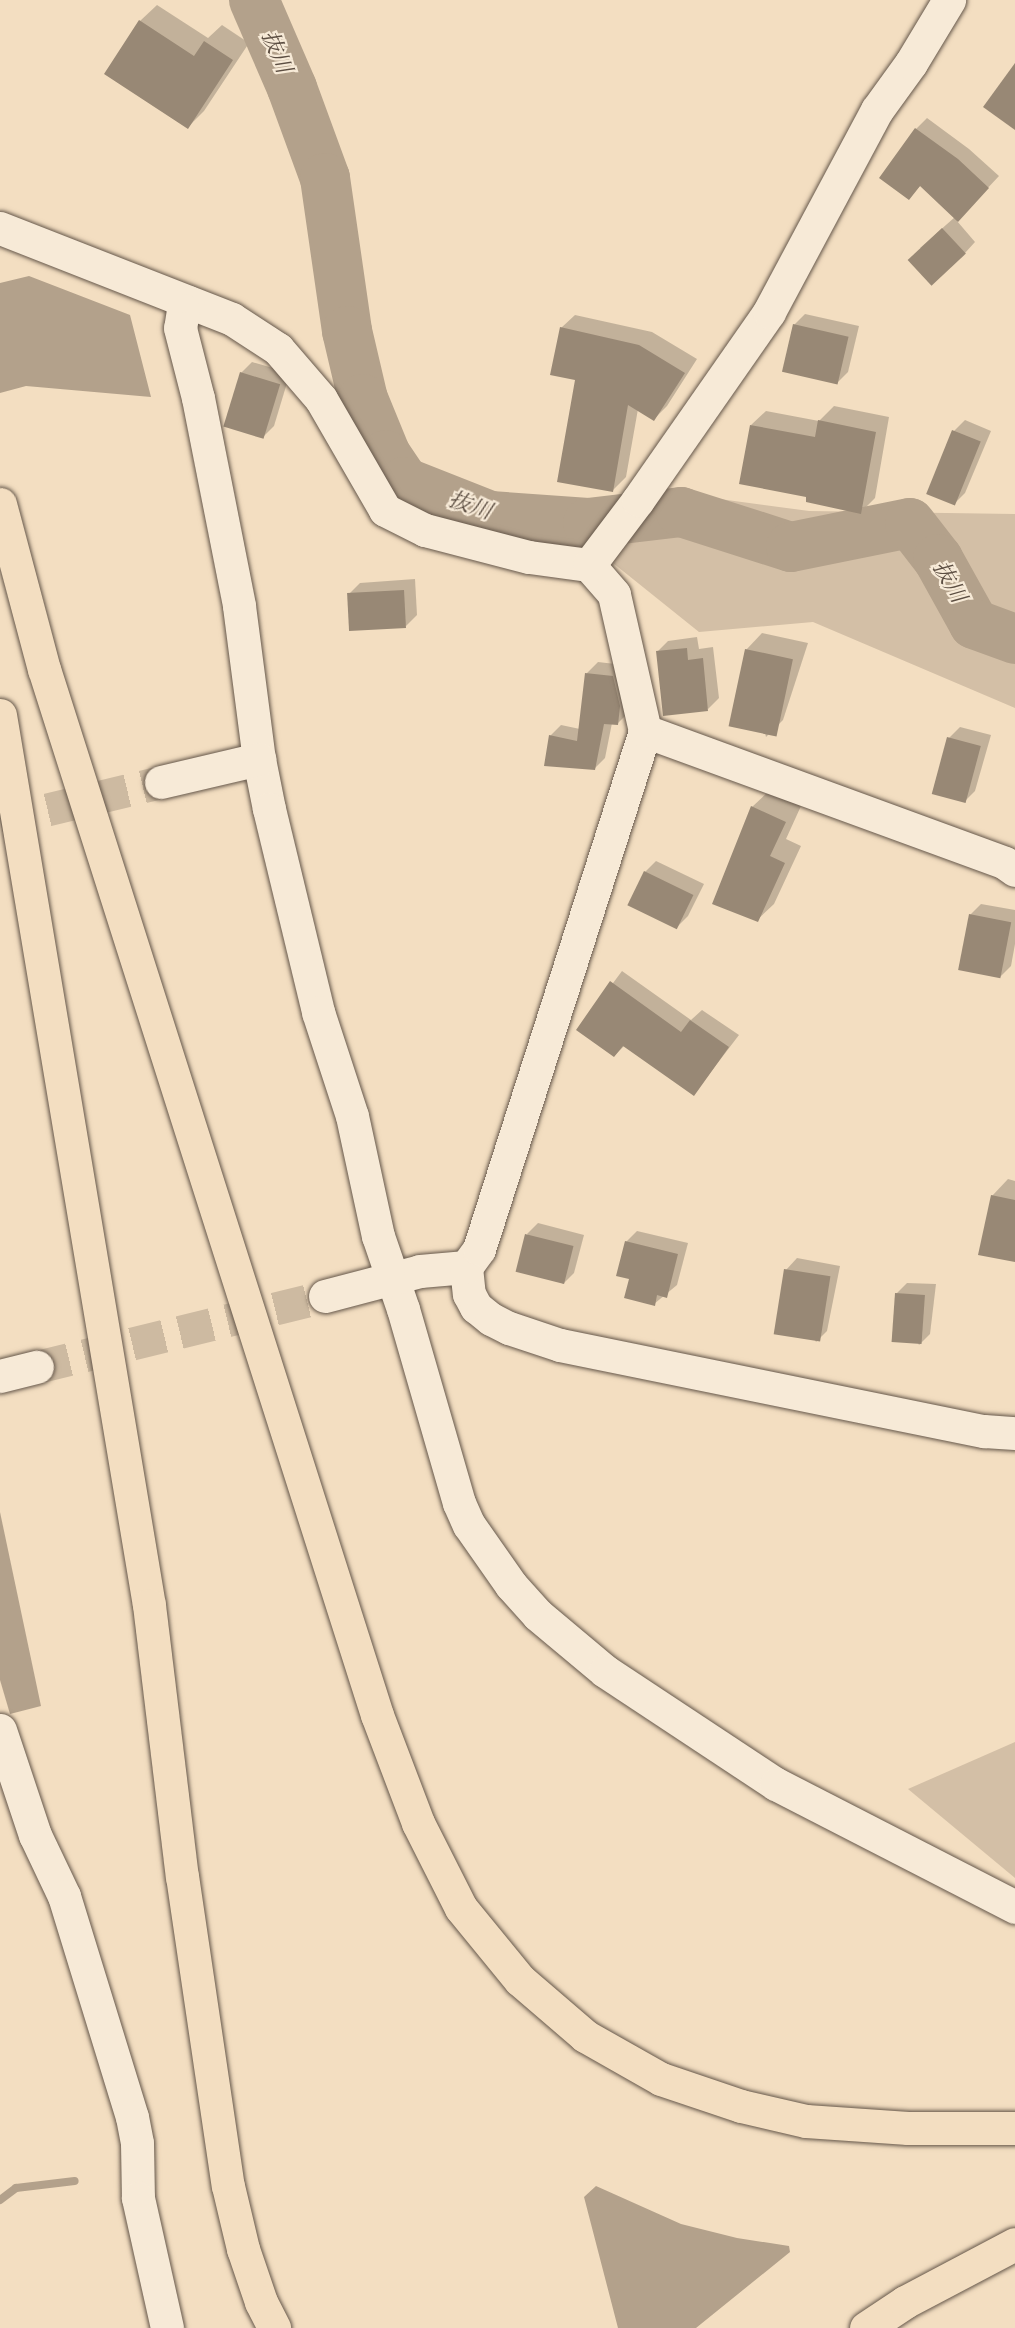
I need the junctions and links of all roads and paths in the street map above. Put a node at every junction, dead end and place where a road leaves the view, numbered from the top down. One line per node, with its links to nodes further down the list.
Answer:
1 (949, 0): 5 (street)
2 (0, 228): 3 (street)
3 (188, 302): 5 (street); 8 (street)
4 (0, 504): 19 (highway)
5 (598, 554): 7 (street)
6 (0, 715): 22 (highway)
7 (645, 731): 10 (street); 11 (street)
8 (259, 759): 9 (street); 12 (street)
9 (161, 782)
10 (1015, 870)
11 (466, 1267): 12 (street); 16 (street)
12 (393, 1279): 13 (street); 18 (street)
13 (325, 1296)
14 (37, 1367): 15 (street)
15 (0, 1376)
16 (1015, 1433)
17 (0, 1730): 21 (street)
18 (1015, 1907)
19 (1015, 2128)
20 (1015, 2244): 23 (highway)
21 (167, 2328)
22 (274, 2328)
23 (866, 2328)

